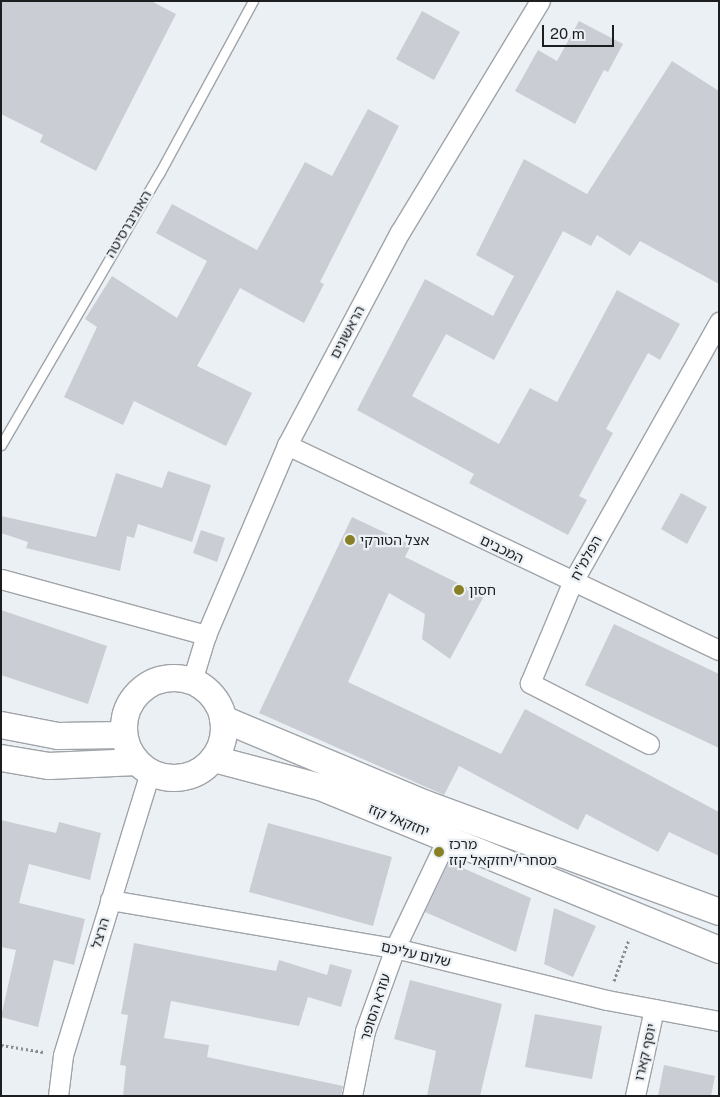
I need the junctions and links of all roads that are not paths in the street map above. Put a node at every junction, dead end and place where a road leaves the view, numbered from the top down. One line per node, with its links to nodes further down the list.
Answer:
1 (253, 1): 5 (lane, האוניברסיטה)
2 (540, 1): 4 (street, הראשונים)
3 (719, 322): 7 (street, הפלמ"ח)
4 (287, 444): 7 (street, המכבים); 8 (street, הראשונים)
5 (1, 445)
6 (1, 579): 8 (street)
7 (572, 583): 9 (street, המכבים); 14 (street, הפלמ"ח)
8 (206, 635): 10 (street, הראשונים)
9 (719, 650)
10 (192, 681): 11 (street); 13 (street)
11 (223, 719): 16 (street); 20 (street, יחזקאל קזז)
12 (1, 725): 13 (street)
13 (124, 735): 17 (street)
14 (649, 744)
15 (1, 758): 17 (street)
16 (214, 759): 17 (street); 18 (street, יחזקאל קזז)
17 (143, 767): 19 (street, הרצל)
18 (446, 839): 21 (street, עזרא הסופר); 22 (street, יחזקאל קזז)
19 (110, 900): 21 (street, שלום עליכם); 25 (street, הרצל)
20 (719, 912)
21 (395, 948): 23 (street, שלום עליכם); 26 (street, עזרא הסופר)
22 (719, 950)
23 (654, 1009): 24 (street, שלום עליכם); 27 (street, יוסף קארו)
24 (719, 1020)
25 (58, 1096)
26 (352, 1096)
27 (635, 1096)

